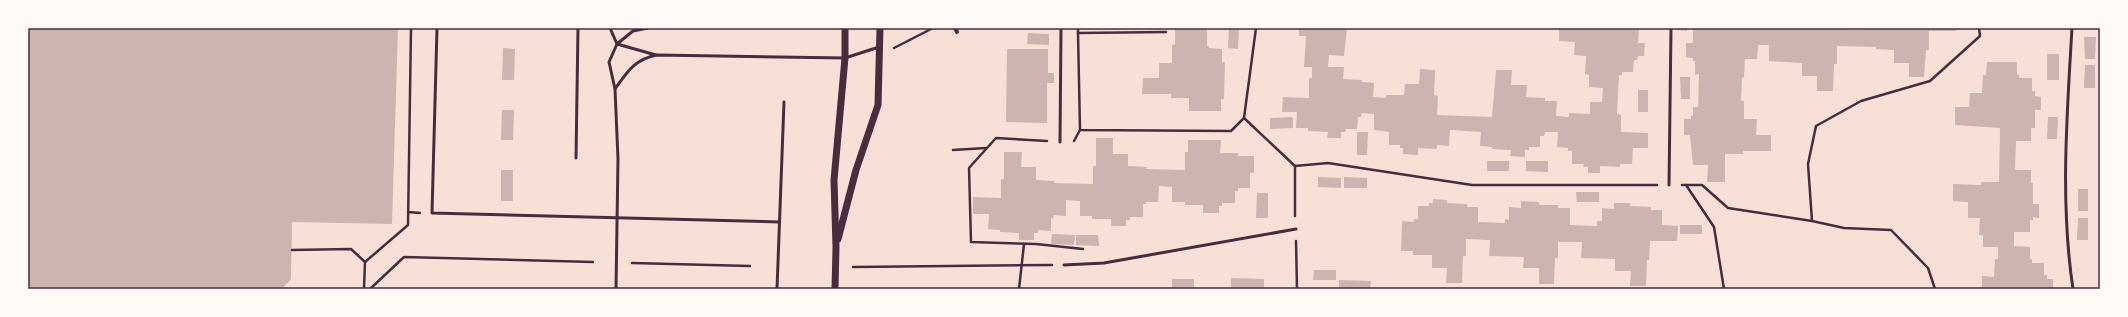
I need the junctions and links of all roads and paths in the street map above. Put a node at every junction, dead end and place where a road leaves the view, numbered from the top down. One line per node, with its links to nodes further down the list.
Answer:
1 (412, 28): 39 (path)
2 (437, 28): 32 (lane)
3 (578, 28): 29 (lane)
4 (610, 28): 17 (lane)
5 (648, 28): 17 (lane)
6 (845, 28): 21 (street)
7 (880, 28): 18 (street)
8 (933, 28): 20 (path)
9 (1061, 28): 26 (lane)
10 (1078, 28): 16 (path)
11 (1256, 28): 24 (path)
12 (1671, 28): 30 (lane)
13 (1979, 28): 33 (path)
14 (2072, 28): 55 (lane)
15 (1166, 32): 16 (path)
16 (1078, 33): 25 (path)
17 (617, 44): 19 (lane); 22 (lane)
18 (880, 47): 20 (street); 21 (lane)
19 (657, 55): 21 (lane); 22 (lane)
20 (880, 55): 37 (street)
21 (845, 58): 37 (street)
22 (615, 89): 32 (lane)
23 (784, 102): 34 (lane)
24 (1244, 118): 25 (path); 30 (path)
25 (1080, 130): 26 (path)
26 (1060, 142): 27 (path)
27 (986, 148): 28 (path); 36 (path)
28 (953, 150)
29 (576, 158)
30 (1668, 185): 31 (path)
31 (1686, 185): 33 (path); 53 (path)
32 (617, 218): 34 (lane); 49 (lane)
33 (1812, 220): 54 (path)
34 (779, 222): 50 (lane)
35 (1296, 229): 42 (lane)
36 (1024, 244): 42 (path); 43 (path)
37 (836, 247): 51 (street)
38 (292, 250): 39 (path)
39 (365, 262): 47 (path)
40 (593, 262): 48 (path)
41 (632, 263): 45 (path)
42 (1104, 263): 44 (lane)
43 (1023, 264): 44 (path); 46 (path); 52 (path)
44 (1064, 265)
45 (750, 266)
46 (853, 267)
47 (364, 289)
48 (370, 289)
49 (616, 289)
50 (777, 289)
51 (835, 289)
52 (1020, 289)
53 (1724, 289)
54 (1935, 289)
55 (2073, 289)

